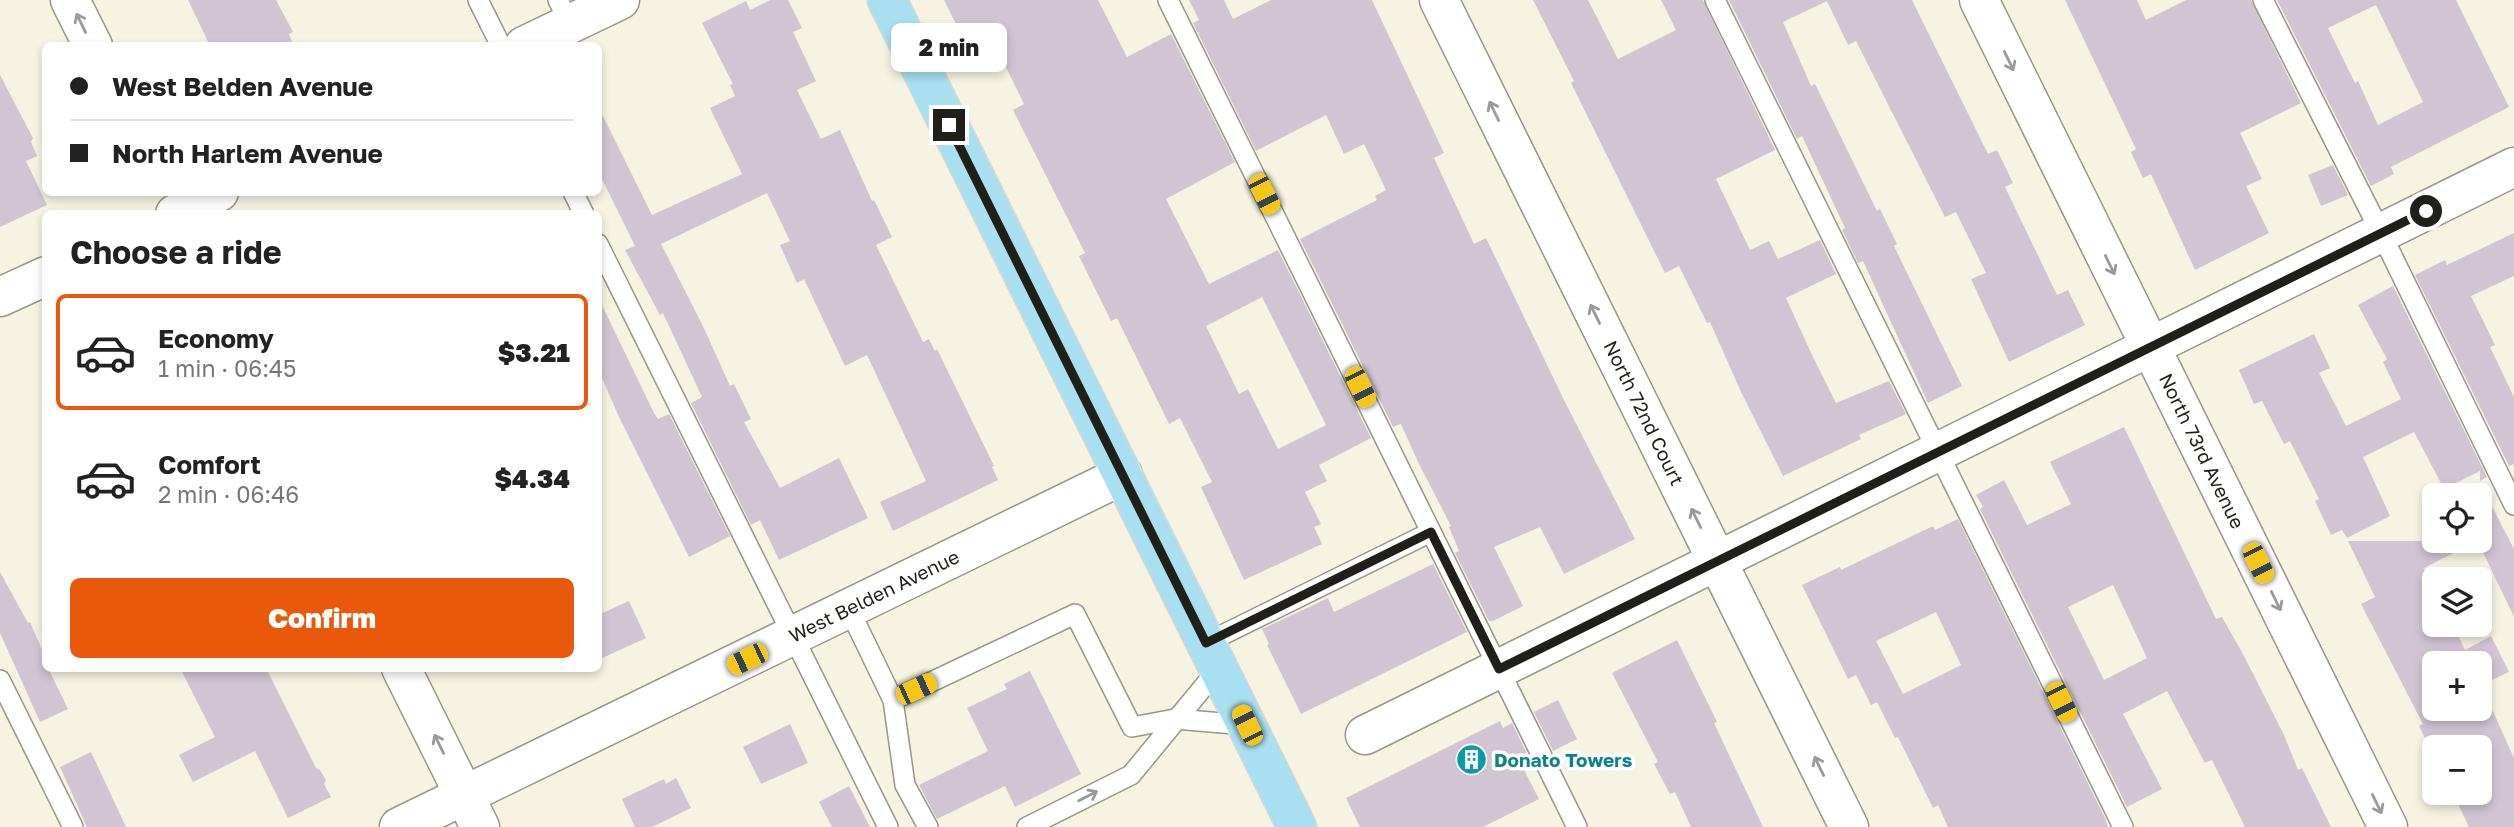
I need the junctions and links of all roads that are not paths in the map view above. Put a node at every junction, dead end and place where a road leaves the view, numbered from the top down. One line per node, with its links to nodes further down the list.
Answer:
1 (70, 0): 11 (street, one-way to 1)
2 (478, 0): 12 (lane)
3 (620, 0): 10 (street)
4 (887, 0): 23 (main road)
5 (1168, 0): 25 (lane)
6 (1439, 0): 26 (street, North 72nd Court, one-way to 6)
7 (1715, 0): 22 (lane)
8 (1979, 0): 21 (street, North 73rd Avenue, one-way to 21)
9 (2263, 0): 17 (lane)
10 (564, 12): 13 (street)
11 (91, 42)
12 (498, 42)
13 (529, 42)
14 (2514, 167): 17 (street)
15 (211, 196): 16 (street)
16 (182, 210)
17 (2381, 233): 21 (street); 24 (lane)
18 (602, 251): 28 (lane)
19 (42, 278): 20 (street)
20 (0, 298)
21 (2151, 347): 22 (street); 47 (street, North 73rd Avenue, one-way to 47)
22 (1938, 452): 26 (street); 46 (lane)
23 (1123, 475): 27 (street, West Belden Avenue); 29 (main road)
24 (2514, 505)
25 (1431, 532): 29 (lane); 30 (lane)
26 (1717, 561): 30 (street); 45 (street, North 72nd Court, one-way to 26)
27 (849, 609): 28 (street, West Belden Avenue); 33 (lane)
28 (793, 636): 37 (street, West Belden Avenue); 40 (lane)
29 (1212, 656): 34 (lane); 35 (main road)
30 (1499, 669): 36 (street); 44 (lane)
31 (403, 672): 37 (street, one-way to 31)
32 (0, 680): 38 (lane)
33 (893, 700): 34 (lane); 41 (lane)
34 (1175, 719): 35 (lane); 42 (lane, one-way to 34)
35 (1247, 725): 43 (main road)
36 (1365, 735)
37 (472, 812): 39 (street, West Belden Avenue)
38 (73, 827)
39 (399, 827)
40 (888, 827)
41 (928, 827)
42 (1027, 827)
43 (1297, 827)
44 (1577, 827)
45 (1849, 827)
46 (2123, 827)
47 (2388, 827)

